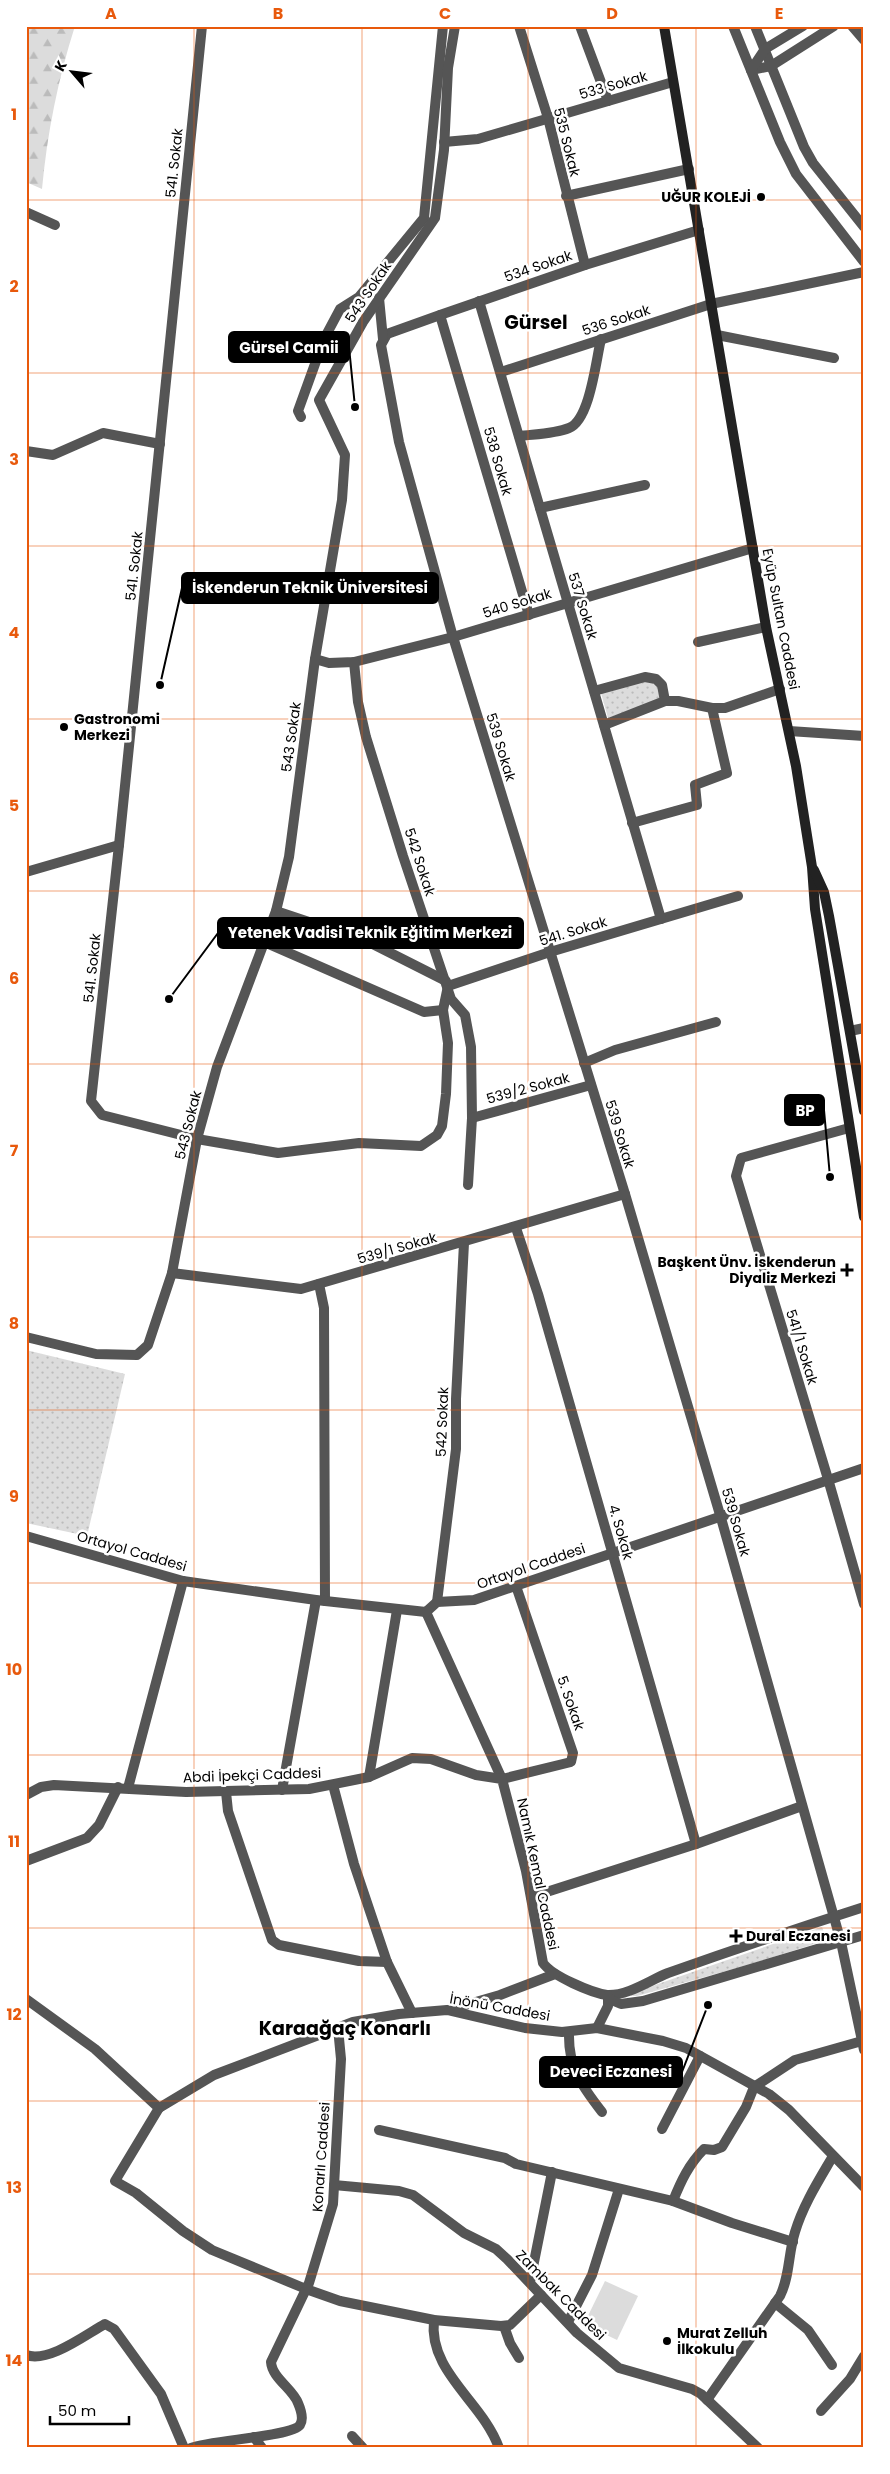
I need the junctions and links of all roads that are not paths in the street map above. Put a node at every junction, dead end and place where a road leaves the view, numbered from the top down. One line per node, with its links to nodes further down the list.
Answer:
1 (202, 26): 40 (street, 541. Sokak)
2 (443, 26): 38 (street)
3 (455, 26): 19 (street, 543 Sokak)
4 (520, 26): 18 (street, 535 Sokak)
5 (580, 26): 17 (street)
6 (664, 26): 16 (main road, Eyüp Sultan Caddesi)
7 (733, 26): 15 (street)
8 (755, 26): 13 (street)
9 (803, 26): 13 (street)
10 (834, 26): 14 (street)
11 (852, 26): 12 (street)
12 (864, 40)
13 (765, 49): 14 (street); 15 (street)
14 (771, 66): 15 (street); 24 (street)
15 (751, 70): 26 (street)
16 (673, 82): 17 (street, 533 Sokak); 20 (main road, Eyüp Sultan Caddesi)
17 (608, 101): 18 (street, 533 Sokak)
18 (548, 118): 19 (street, 533 Sokak); 21 (street, 535 Sokak)
19 (444, 142): 29 (street, 543 Sokak)
20 (688, 169): 21 (street); 25 (main road, Eyüp Sultan Caddesi)
21 (566, 196): 27 (street, 535 Sokak)
22 (26, 212): 23 (street)
23 (55, 225)
24 (864, 227)
25 (699, 230): 27 (street, 534 Sokak); 31 (main road, Eyüp Sultan Caddesi)
26 (864, 262)
27 (585, 265): 30 (street, 534 Sokak)
28 (864, 272): 31 (street, 536 Sokak)
29 (379, 298): 34 (street, 539 Sokak); 50 (street, 543 Sokak)
30 (479, 301): 32 (street, 534 Sokak); 37 (street, 537 Sokak)
31 (711, 304): 33 (main road, Eyüp Sultan Caddesi); 35 (street, 536 Sokak)
32 (440, 315): 34 (street, 534 Sokak); 46 (street, 538 Sokak)
33 (717, 335): 36 (street); 44 (main road, Eyüp Sultan Caddesi)
34 (385, 336): 48 (street, 539 Sokak)
35 (601, 339): 37 (street, 536 Sokak); 39 (street)
36 (834, 358)
37 (501, 372): 39 (street, 537 Sokak)
38 (301, 417)
39 (519, 436): 43 (street, 537 Sokak)
40 (160, 444): 41 (street); 60 (street, 541. Sokak)
41 (26, 451)
42 (645, 485): 43 (street)
43 (540, 508): 45 (street, 537 Sokak)
44 (753, 548): 45 (street, 540 Sokak); 47 (main road, Eyüp Sultan Caddesi)
45 (568, 602): 46 (street, 540 Sokak); 53 (street, 537 Sokak)
46 (529, 615): 48 (street, 540 Sokak)
47 (766, 627): 49 (street); 52 (main road, Eyüp Sultan Caddesi)
48 (453, 637): 51 (street, 540 Sokak); 67 (street, 539 Sokak)
49 (698, 642)
50 (316, 659): 51 (street, 540 Sokak); 64 (street, 543 Sokak)
51 (354, 662): 68 (street, 542 Sokak)
52 (780, 688): 55 (street); 57 (main road, Eyüp Sultan Caddesi)
53 (594, 691): 54 (street); 56 (street, 537 Sokak)
54 (664, 701): 55 (street); 56 (street)
55 (712, 708): 59 (street)
56 (604, 725): 59 (street, 537 Sokak)
57 (789, 731): 58 (street); 61 (main road, Eyüp Sultan Caddesi)
58 (864, 736)
59 (632, 823): 65 (street, 537 Sokak)
60 (119, 845): 62 (street); 78 (street, 541. Sokak)
61 (812, 867): 72 (main road); 77 (main road, Eyüp Sultan Caddesi)
62 (26, 872)
63 (738, 896): 65 (street, 541. Sokak)
64 (276, 911): 66 (street, 543 Sokak); 68 (street)
65 (661, 919): 67 (street, 541. Sokak)
66 (264, 942): 69 (street); 78 (street, 543 Sokak)
67 (550, 952): 68 (street, 541. Sokak); 73 (street, 539 Sokak)
68 (447, 983): 69 (street, 541. Sokak); 76 (street, 542 Sokak)
69 (443, 1010): 78 (street, 541. Sokak)
70 (716, 1022): 73 (street)
71 (864, 1028): 72 (street)
72 (850, 1031): 75 (main road)
73 (584, 1063): 74 (street, 539 Sokak)
74 (591, 1086): 76 (street, 539/2 Sokak); 80 (street, 539 Sokak)
75 (864, 1111)
76 (472, 1118): 79 (street, 542 Sokak)
77 (850, 1128): 81 (main road, Eyüp Sultan Caddesi); 88 (street, 541/1 Sokak)
78 (197, 1139): 84 (street, 543 Sokak)
79 (468, 1184)
80 (625, 1194): 82 (street, 539/1 Sokak); 89 (street, 539 Sokak)
81 (864, 1217)
82 (516, 1228): 83 (street, 539/1 Sokak); 91 (street, 4. Sokak)
83 (464, 1243): 85 (street, 539/1 Sokak); 95 (street, 542 Sokak)
84 (172, 1273): 85 (street, 539/1 Sokak); 86 (street, 543 Sokak)
85 (318, 1284): 94 (street)
86 (26, 1337)
87 (864, 1468): 88 (street, Ortayol Caddesi)
88 (828, 1479): 89 (street, Ortayol Caddesi); 96 (street)
89 (721, 1518): 91 (street, Ortayol Caddesi); 106 (street, 539 Sokak)
90 (26, 1536): 92 (street, Ortayol Caddesi)
91 (613, 1552): 93 (street, Ortayol Caddesi); 107 (street, 4. Sokak)
92 (183, 1581): 94 (street, Ortayol Caddesi); 102 (street)
93 (516, 1586): 95 (street, Ortayol Caddesi); 100 (street, 5. Sokak)
94 (320, 1601): 97 (street, Ortayol Caddesi); 103 (street)
95 (437, 1602): 98 (street)
96 (864, 1604)
97 (397, 1610): 98 (street, Ortayol Caddesi); 99 (street)
98 (426, 1612): 100 (street, Namık Kemal Caddesi)
99 (369, 1777): 100 (street, Abdi İpekçi Caddesi); 101 (street, Abdi İpekçi Caddesi)
100 (502, 1779): 109 (street, Namık Kemal Caddesi)
101 (333, 1786): 103 (street, Abdi İpekçi Caddesi); 114 (street)
102 (123, 1787): 104 (street, Abdi İpekçi Caddesi); 105 (street, Abdi İpekçi Caddesi); 108 (street)
103 (282, 1790): 104 (street, Abdi İpekçi Caddesi)
104 (226, 1792): 114 (street)
105 (26, 1794)
106 (802, 1806): 107 (street); 111 (street, 539 Sokak)
107 (696, 1844): 109 (street)
108 (26, 1861)
109 (531, 1897): 115 (street, Namık Kemal Caddesi)
110 (864, 1907): 111 (street)
111 (834, 1916): 113 (street, 539 Sokak); 116 (street)
112 (864, 1935): 113 (street)
113 (841, 1942): 116 (street); 123 (street, 539 Sokak)
114 (387, 1962): 119 (street)
115 (555, 1974): 116 (street); 118 (street)
116 (608, 1997): 121 (street)
117 (26, 2000): 126 (street)
118 (447, 2010): 119 (street, İnönü Caddesi); 122 (street, İnönü Caddesi)
119 (412, 2013): 120 (street, İnönü Caddesi)
120 (338, 2028): 126 (street, İnönü Caddesi); 132 (street, Konarlı Caddesi)
121 (597, 2028): 122 (street, İnönü Caddesi); 124 (street, İnönü Caddesi)
122 (569, 2032): 127 (street)
123 (863, 2045): 125 (street)
124 (700, 2056): 125 (street, İnönü Caddesi); 128 (street)
125 (754, 2086): 130 (street, İnönü Caddesi); 135 (street)
126 (159, 2108): 138 (street)
127 (602, 2112)
128 (662, 2129)
129 (379, 2130): 131 (street)
130 (833, 2156): 133 (street, İnönü Caddesi); 136 (street)
131 (552, 2172): 134 (street); 137 (street)
132 (334, 2185): 137 (street, Zambak Caddesi); 138 (street, Konarlı Caddesi)
133 (864, 2187)
134 (618, 2189): 135 (street); 142 (street)
135 (673, 2200): 136 (street)
136 (793, 2242): 140 (street)
137 (530, 2282): 139 (street, Zambak Caddesi)
138 (306, 2290): 141 (street); 151 (street, Konarlı Caddesi)
139 (541, 2295): 142 (street, Zambak Caddesi); 143 (street)
140 (774, 2303): 147 (street); 148 (street)
141 (434, 2320): 143 (street); 156 (street)
142 (568, 2322): 148 (street, Zambak Caddesi)
143 (504, 2326): 146 (street)
144 (26, 2355): 152 (street)
145 (864, 2356): 149 (street)
146 (519, 2358)
147 (832, 2365)
148 (707, 2400): 157 (street, Zambak Caddesi)
149 (820, 2411)
150 (352, 2436): 155 (street)
151 (254, 2437): 153 (street, Konarlı Caddesi); 154 (street)
152 (184, 2448)
153 (191, 2448)
154 (262, 2448)
155 (363, 2448)
156 (499, 2448)
157 (758, 2448)

